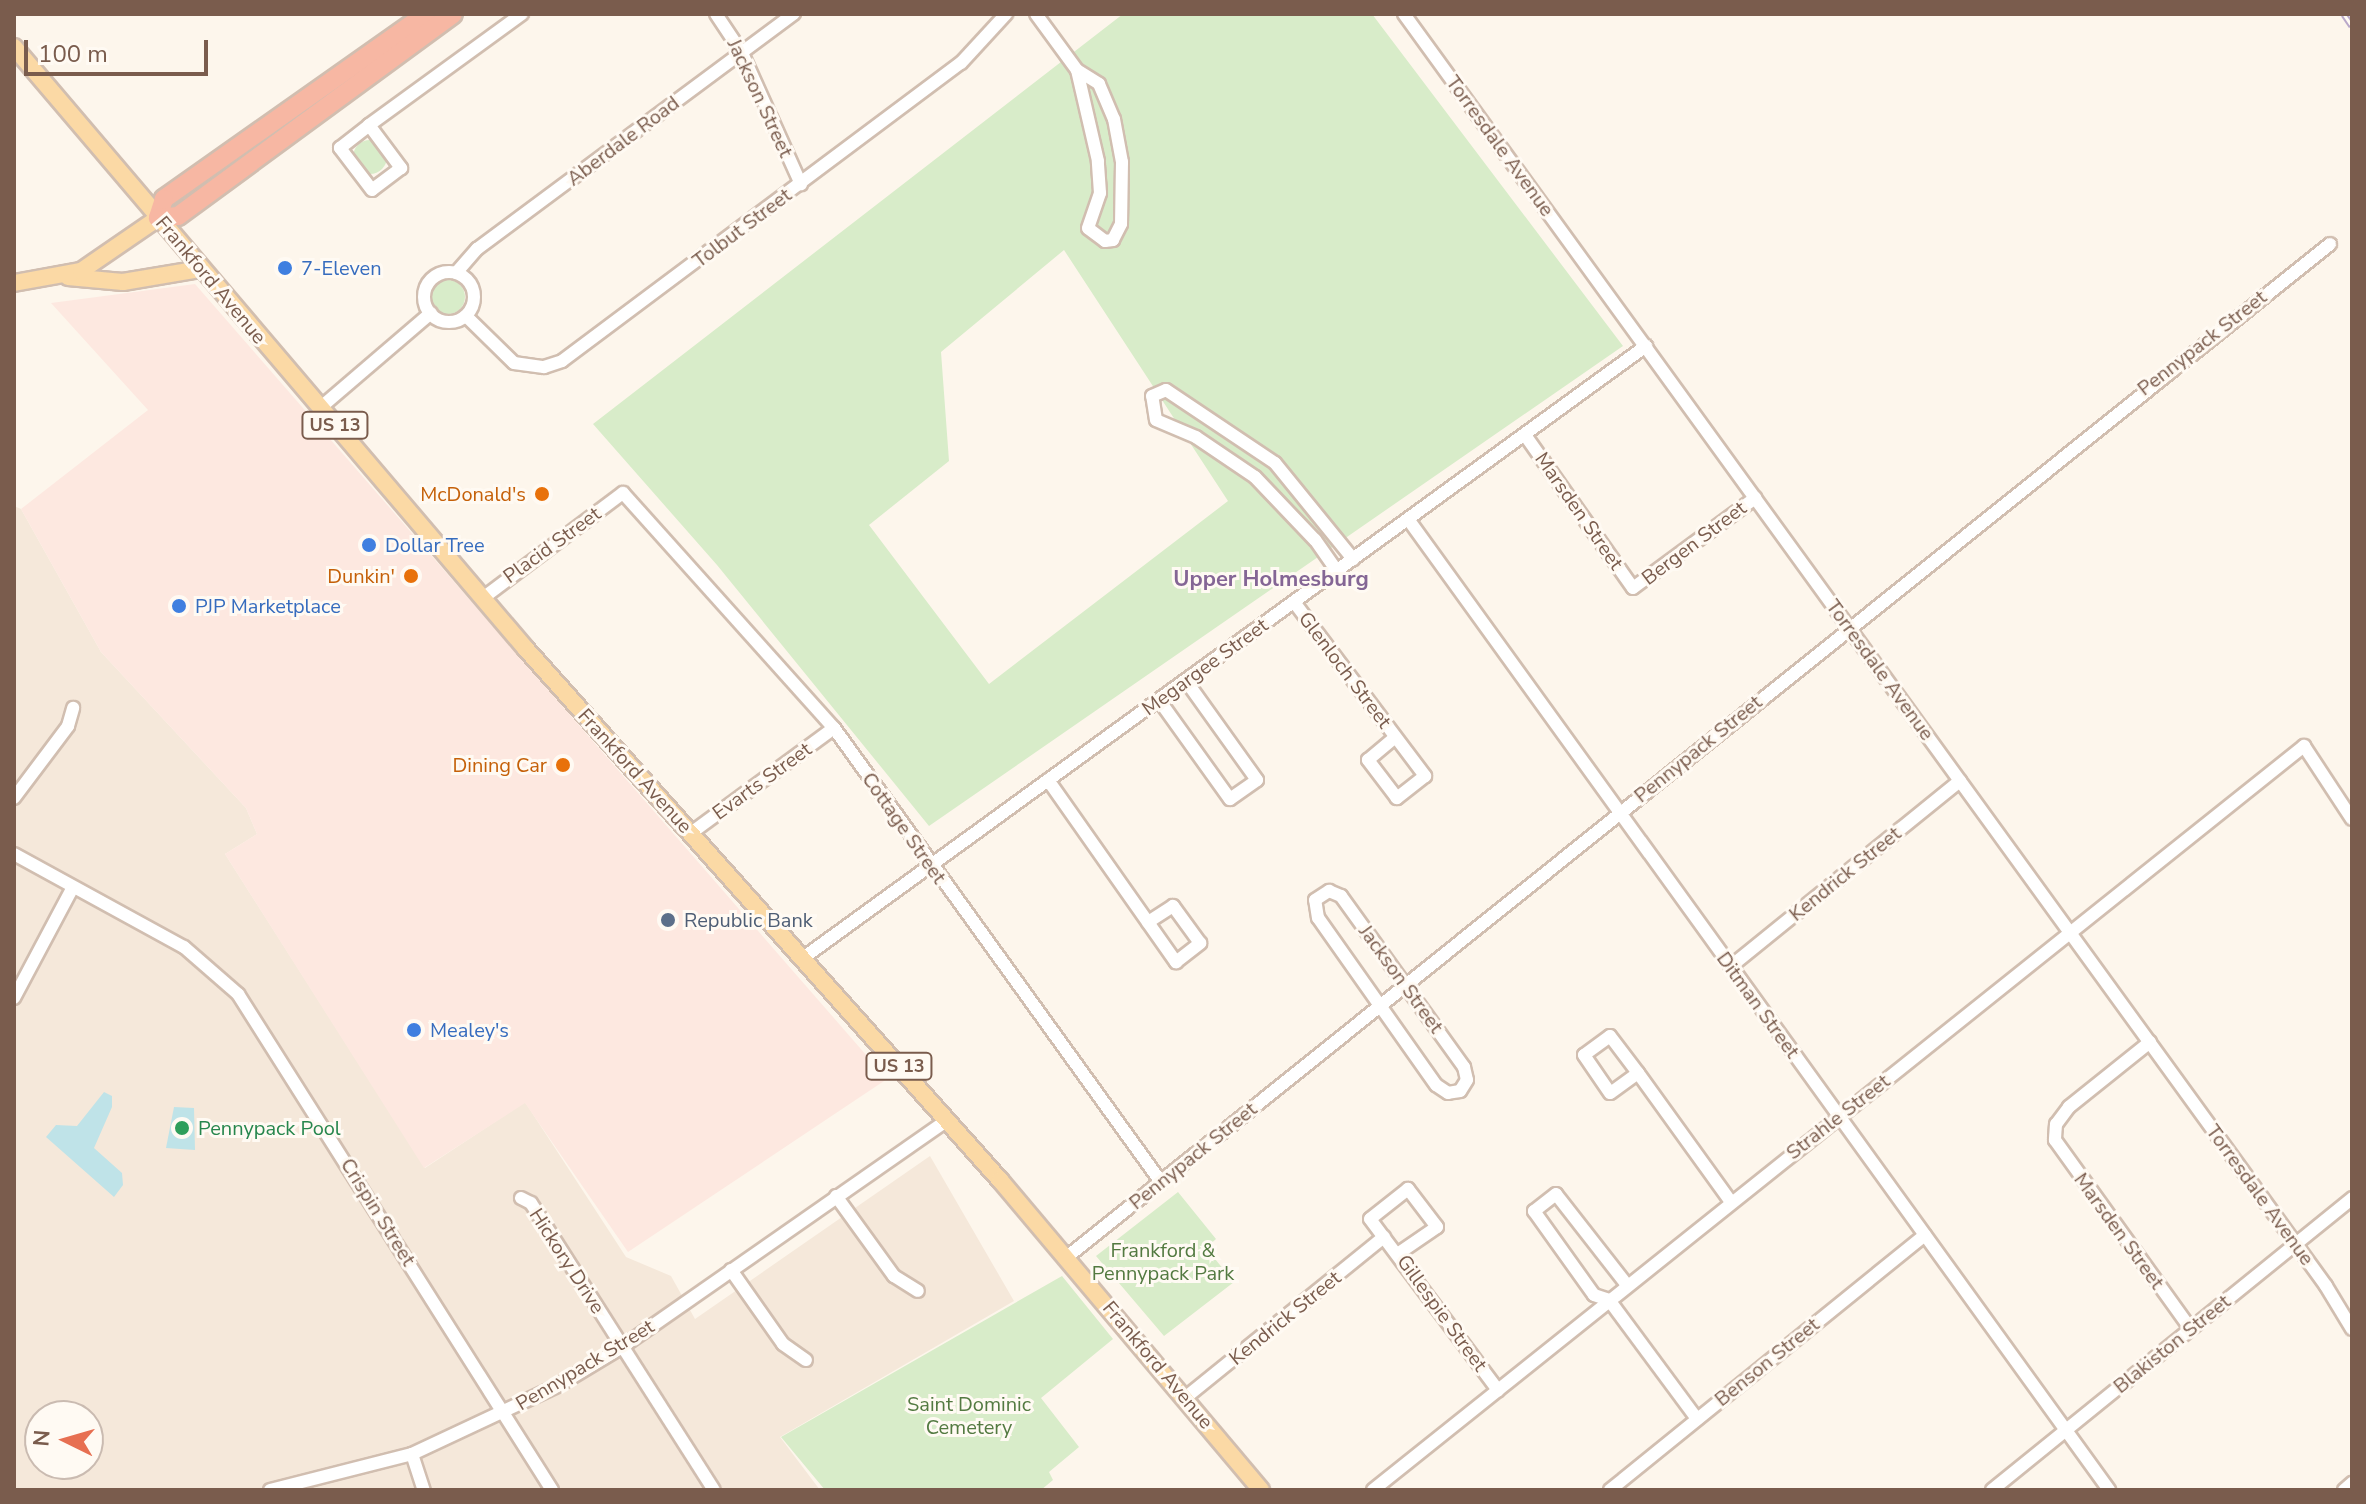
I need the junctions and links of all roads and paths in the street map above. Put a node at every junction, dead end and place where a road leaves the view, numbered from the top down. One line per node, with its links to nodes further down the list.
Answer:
1 (426, 14): 14 (highway)
2 (453, 14): 14 (highway)
3 (522, 14): 12 (street)
4 (716, 14): 10 (street, Jackson Street)
5 (794, 14): 10 (street, Aberdale Road)
6 (1006, 14): 13 (street, Tolbut Street)
7 (1036, 14): 11 (street)
8 (1404, 14): 22 (street, Torresdale Avenue)
9 (14, 47): 14 (main road, Frankford Avenue / US 13)
10 (742, 53): 13 (street, Jackson Street); 17 (street, Aberdale Road)
11 (1077, 70): 11 (street)
12 (369, 125): 12 (street)
13 (801, 184): 21 (street, Tolbut Street)
14 (158, 218): 16 (main road, Frankford Avenue / US 13); 18 (main road)
15 (2330, 244): 33 (street, Pennypack Street)
16 (201, 269): 18 (main road); 23 (main road, Frankford Avenue / US 13)
17 (456, 273): 20 (street); 21 (street)
18 (59, 276): 19 (main road)
19 (14, 283)
20 (431, 313): 21 (street); 23 (street)
21 (466, 316)
22 (1646, 346): 24 (street, Megargee Street); 26 (street, Torresdale Avenue)
23 (320, 408): 31 (main road, Frankford Avenue / US 13)
24 (1525, 435): 27 (street, Megargee Street); 30 (street, Marsden Street)
25 (623, 493): 31 (street, Placid Street); 37 (street, Cottage Street)
26 (1755, 498): 30 (street, Bergen Street); 33 (street, Torresdale Avenue)
27 (1408, 519): 28 (street, Megargee Street); 42 (street, Ditman Street)
28 (1353, 559): 29 (street, Megargee Street); 29 (street)
29 (1337, 571): 32 (street, Megargee Street)
30 (1633, 588)
31 (483, 598): 44 (main road, Frankford Avenue / US 13)
32 (1294, 602): 34 (street, Megargee Street); 38 (street, Glenloch Street)
33 (1850, 628): 40 (street, Torresdale Avenue); 42 (street, Pennypack Street)
34 (1186, 681): 35 (street, Megargee Street); 35 (street)
35 (1159, 700): 39 (street, Megargee Street)
36 (73, 708): 41 (street)
37 (834, 728): 44 (street, Evarts Street); 46 (street, Cottage Street)
38 (1395, 737): 38 (street, Glenloch Street)
39 (1048, 780): 46 (street, Megargee Street); 48 (street)
40 (1960, 781): 49 (street, Torresdale Avenue); 51 (street, Kendrick Street)
41 (14, 798)
42 (1618, 813): 51 (street, Ditman Street); 52 (street, Pennypack Street)
43 (2352, 819): 49 (street, Strahle Street)
44 (691, 833): 50 (main road, Frankford Avenue / US 13)
45 (14, 854): 47 (street, Crispin Street)
46 (931, 866): 50 (street, Megargee Street); 59 (street, Cottage Street)
47 (72, 889): 53 (street); 79 (street, Crispin Street)
48 (1148, 922): 48 (street)
49 (2070, 932): 55 (street, Torresdale Avenue); 57 (street, Strahle Street)
50 (803, 958): 58 (main road, Frankford Avenue / US 13)
51 (1730, 967): 57 (street, Ditman Street)
52 (1405, 985): 54 (street, Pennypack Street); 54 (street, Jackson Street); 54 (street, Jackson Street)
53 (14, 998)
54 (1379, 1006): 59 (street, Pennypack Street)
55 (2150, 1042): 66 (street, Torresdale Avenue); 73 (street, Marsden Street)
56 (1638, 1073): 56 (street); 63 (street)
57 (1838, 1116): 63 (street, Strahle Street); 64 (street, Ditman Street)
58 (947, 1120): 60 (street, Pennypack Street); 68 (main road, Frankford Avenue / US 13)
59 (1161, 1182): 68 (street, Pennypack Street)
60 (836, 1196): 69 (street, Pennypack Street); 71 (street)
61 (521, 1198): 75 (street, Hickory Drive)
62 (2352, 1198): 66 (street, Blakiston Street)
63 (1731, 1202): 70 (street, Strahle Street)
64 (1925, 1235): 80 (street, Benson Street); 81 (street, Ditman Street)
65 (1384, 1237): 67 (street, Gillespie Street); 67 (street); 78 (street, Kendrick Street)
66 (2295, 1244): 73 (street, Blakiston Street); 74 (street, Torresdale Avenue)
67 (1399, 1253): 77 (street, Gillespie Street)
68 (1067, 1257): 78 (main road, Frankford Avenue / US 13)
69 (731, 1270): 75 (street, Pennypack Street); 76 (street)
70 (1627, 1285): 72 (street, Strahle Street); 72 (street)
71 (918, 1291)
72 (1609, 1300): 77 (street, Strahle Street); 80 (street)
73 (2191, 1329): 81 (street, Blakiston Street)
74 (2352, 1329)
75 (622, 1347): 79 (street, Pennypack Street); 87 (street, Hickory Drive)
76 (806, 1360)
77 (1498, 1390): 89 (street, Strahle Street)
78 (1185, 1398): 88 (main road, Frankford Avenue / US 13)
79 (505, 1412): 82 (street, Pennypack Street); 86 (street, Crispin Street)
80 (1697, 1419): 90 (street, Benson Street)
81 (2065, 1431): 91 (street, Blakiston Street); 92 (street, Ditman Street)
82 (412, 1454): 84 (street, Pennypack Street); 85 (street)
83 (2352, 1483): 93 (street)
84 (270, 1490)
85 (424, 1490)
86 (552, 1490)
87 (714, 1490)
88 (1261, 1490)
89 (1373, 1490)
90 (1610, 1490)
91 (1992, 1490)
92 (2109, 1490)
93 (2344, 1490)

